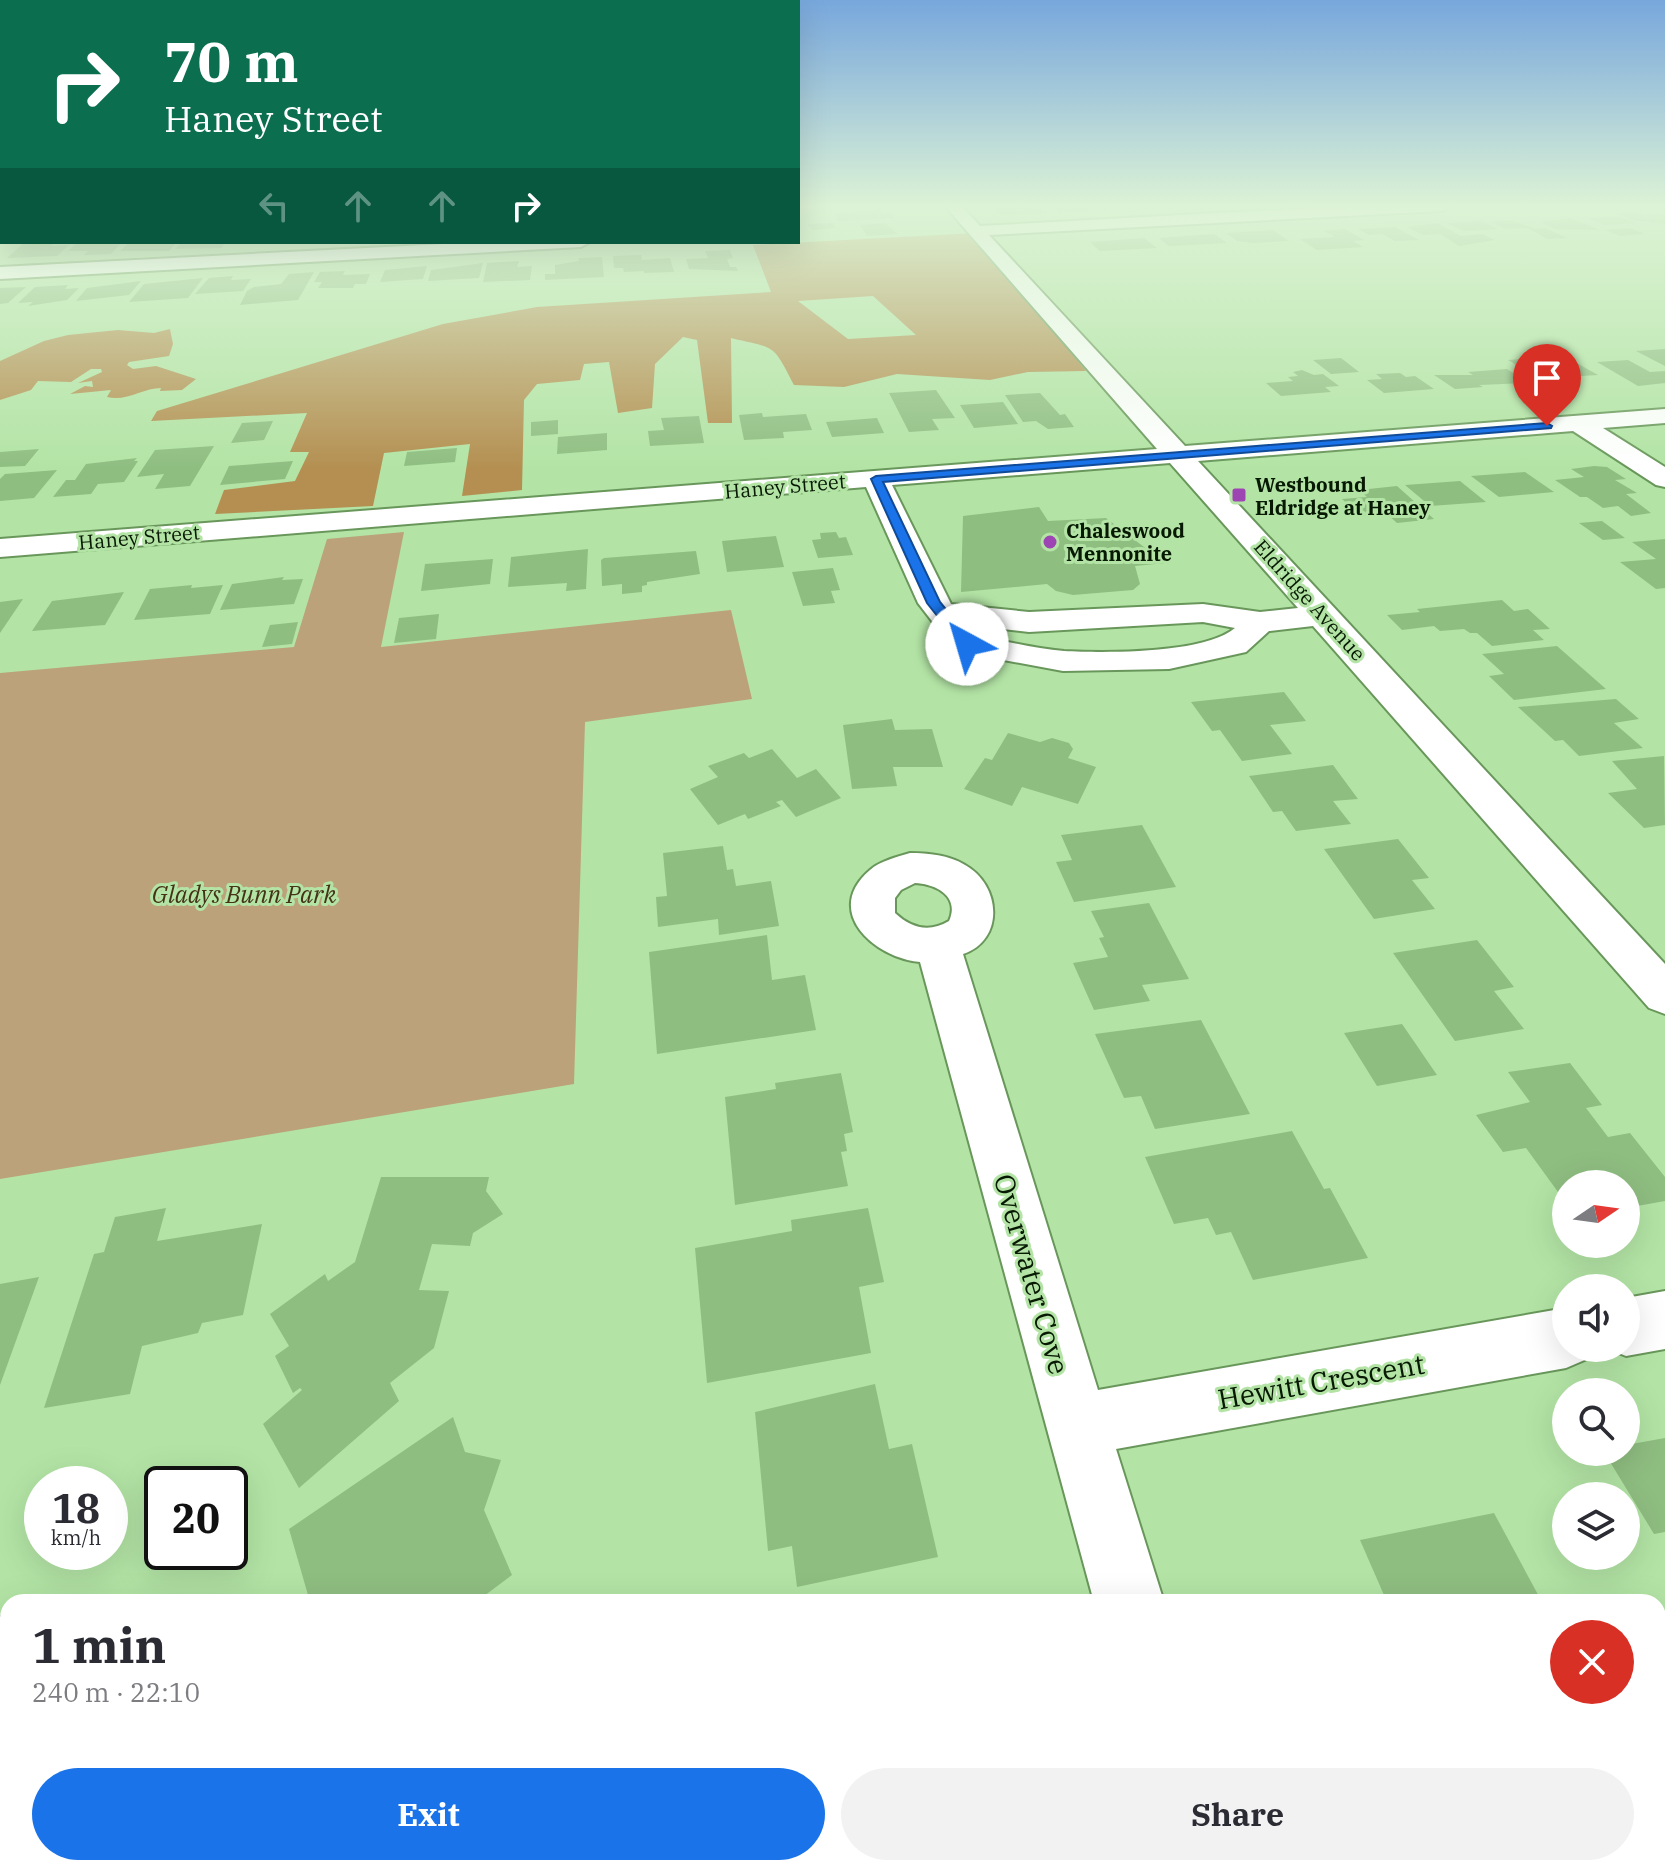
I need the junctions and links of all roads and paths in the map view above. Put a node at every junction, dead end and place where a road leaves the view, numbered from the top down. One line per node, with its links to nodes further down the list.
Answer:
1 (1033, 294): 4 (street, Eldridge Avenue)
2 (1665, 416): 3 (street, Haney Street)
3 (1578, 423): 4 (street, Haney Street); 6 (street)
4 (1180, 455): 5 (street, Haney Street); 9 (street, Eldridge Avenue)
5 (876, 479): 7 (street, Haney Street); 8 (street)
6 (1665, 479)
7 (0, 548)
8 (941, 613): 10 (street); 10 (street)
9 (1324, 615): 10 (street); 12 (street, Eldridge Avenue)
10 (1260, 622)
11 (938, 946): 16 (street, Overwater Cove)
12 (1665, 995)
13 (1665, 1320): 14 (street)
14 (1640, 1324)
15 (1552, 1340): 16 (street, Hewitt Crescent)
16 (1075, 1425): 17 (street, Overwater Cove)
17 (1127, 1594)

